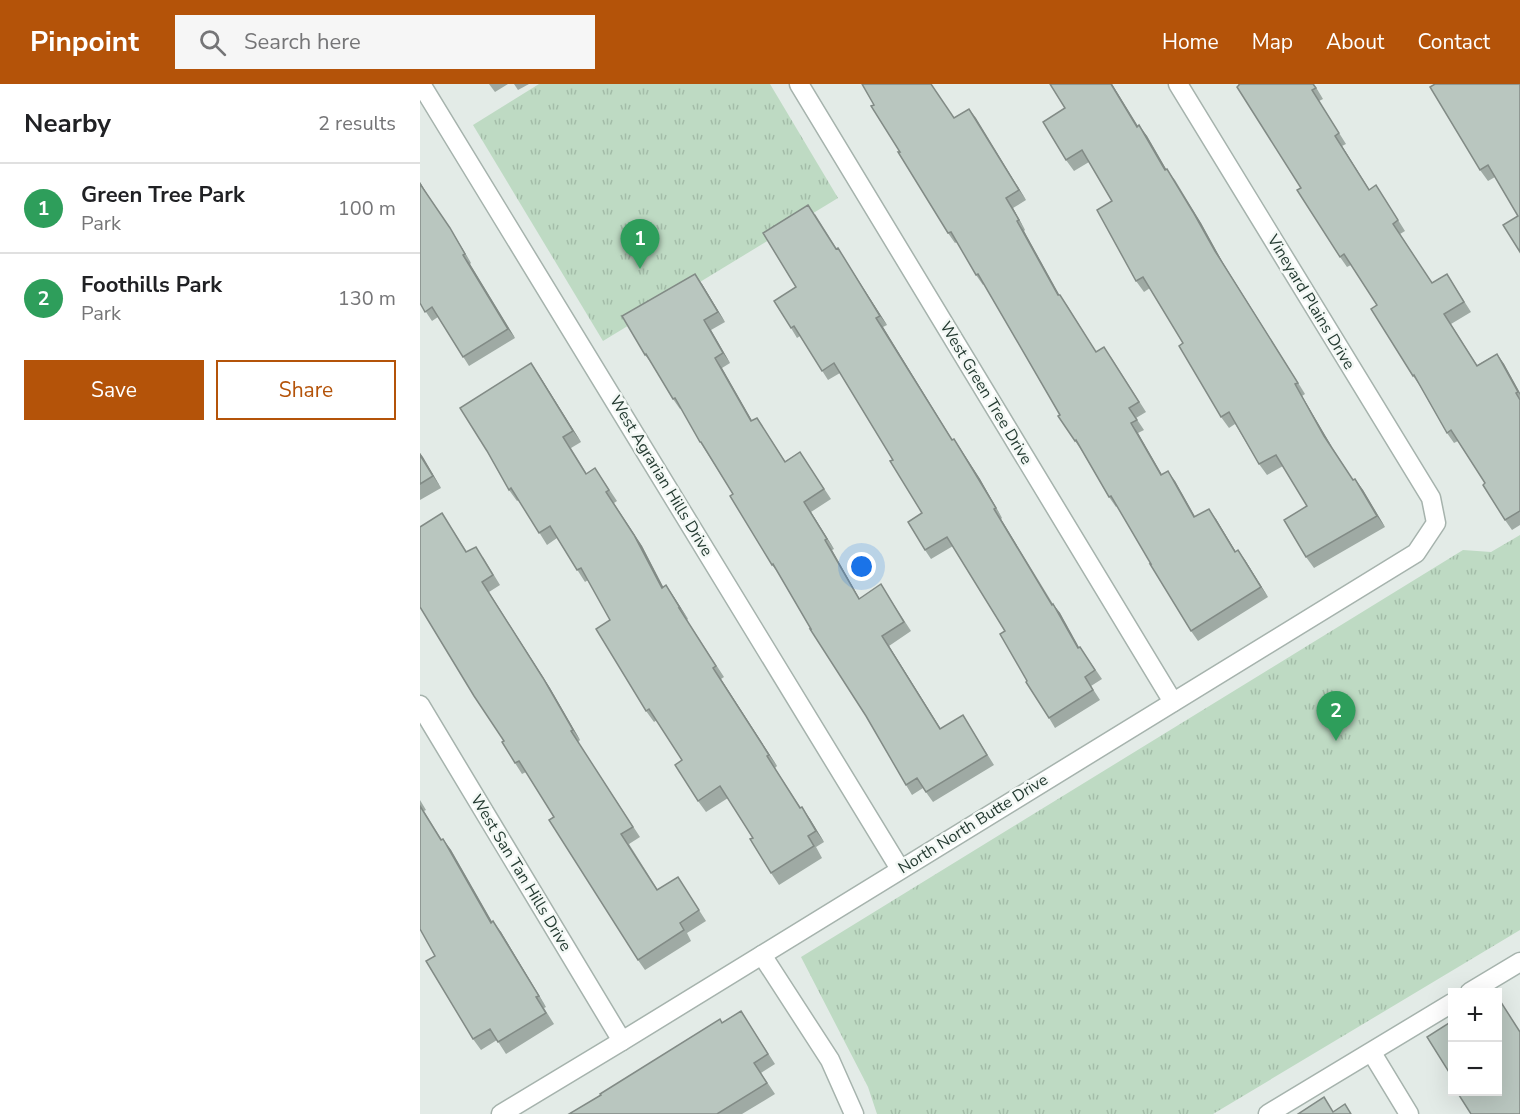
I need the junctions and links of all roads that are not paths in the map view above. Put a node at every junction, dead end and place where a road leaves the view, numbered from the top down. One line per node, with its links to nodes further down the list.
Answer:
1 (421, 84): 7 (street, West Agrarian Hills Drive)
2 (799, 84): 5 (street, West Green Tree Drive)
3 (1178, 84): 4 (street, Vineyard Plains Drive)
4 (1436, 523): 5 (street, North North Butte Drive)
5 (1173, 702): 7 (street, North North Butte Drive)
6 (420, 705): 12 (street, West San Tan Hills Drive)
7 (900, 869): 8 (street, North North Butte Drive)
8 (762, 955): 12 (street, North North Butte Drive); 15 (street)
9 (1520, 962): 10 (street)
10 (1478, 988)
11 (1448, 1005): 13 (street)
12 (622, 1041): 14 (street, North North Butte Drive)
13 (1371, 1053): 16 (street); 17 (street)
14 (501, 1114)
15 (854, 1114)
16 (1268, 1114)
17 (1409, 1114)

